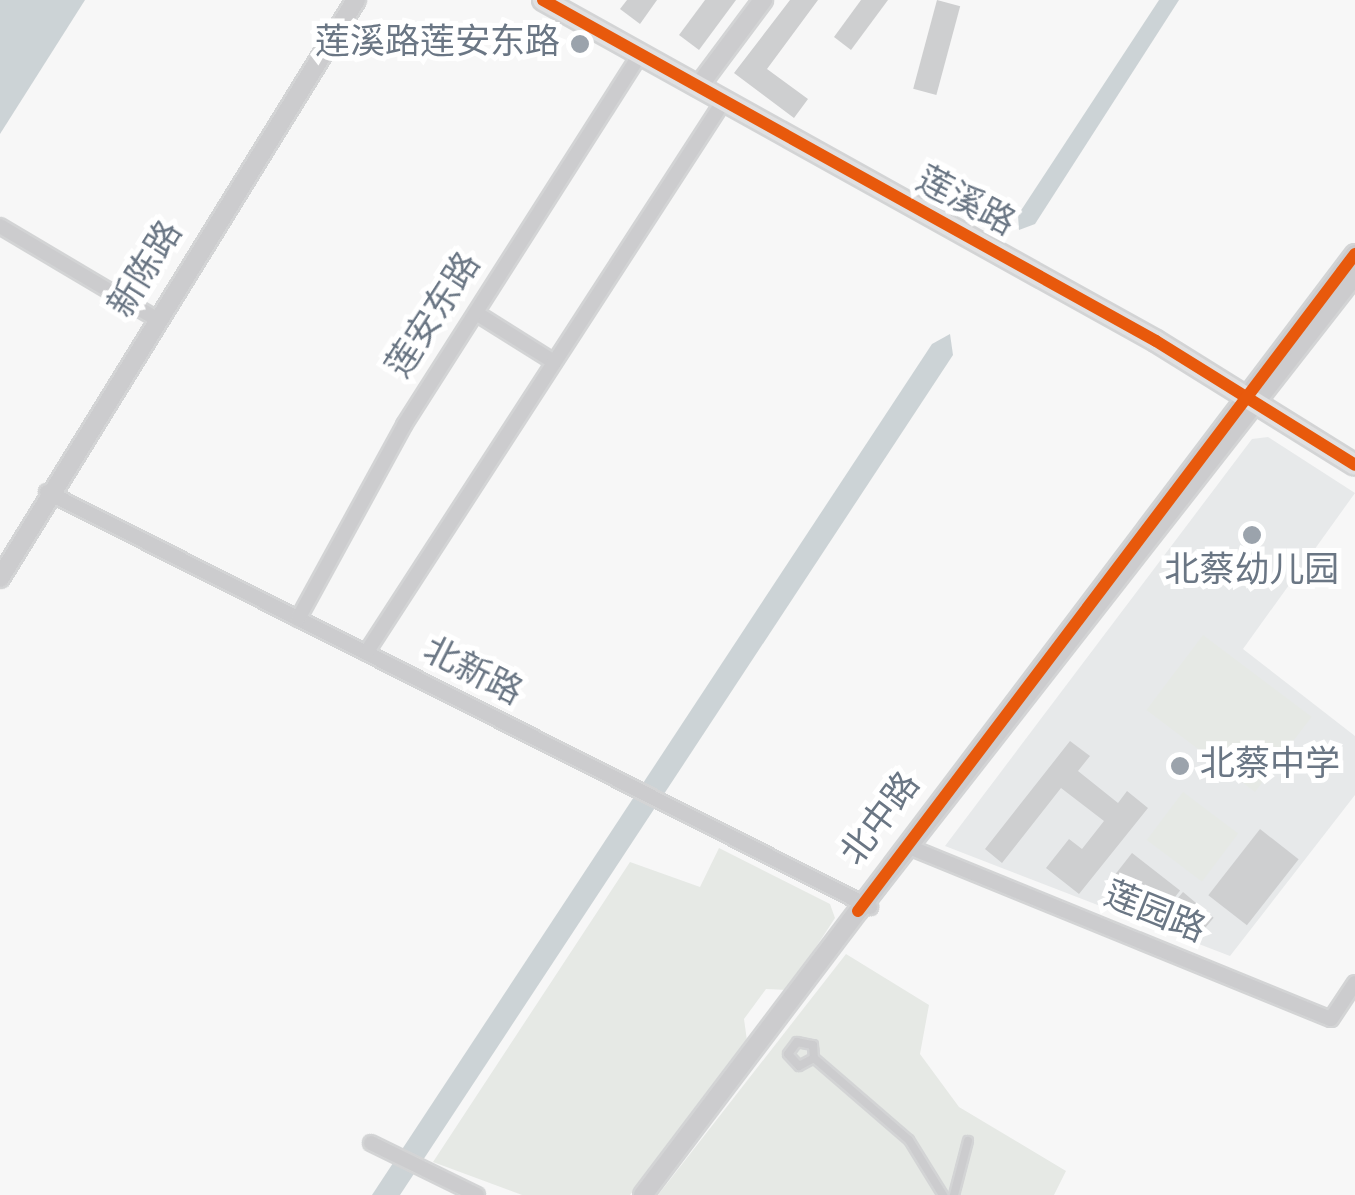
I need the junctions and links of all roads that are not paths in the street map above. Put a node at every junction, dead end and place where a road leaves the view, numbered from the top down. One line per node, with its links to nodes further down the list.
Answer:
1 (356, 0): 11 (street, 新陈路)
2 (544, 0): 4 (main road, 莲溪路)
3 (762, 0): 5 (street)
4 (640, 55): 5 (main road, 莲溪路); 10 (street, 莲安东路)
5 (698, 88): 6 (main road, 莲溪路)
6 (724, 102): 12 (street); 13 (main road, 莲溪路)
7 (0, 226): 11 (street)
8 (1355, 254): 13 (street, 北中路)
9 (1355, 276): 13 (street, 北中路)
10 (476, 313): 12 (street); 17 (street, 莲安东路)
11 (156, 318): 15 (street, 新陈路)
12 (554, 362): 18 (street)
13 (1250, 399): 14 (main road, 莲溪路); 19 (street, 北中路); 20 (street, 北中路)
14 (1355, 466)
15 (47, 492): 16 (street, 新陈路); 17 (street, 北新路)
16 (0, 578)
17 (298, 618): 18 (street, 北新路)
18 (366, 652): 20 (street, 北新路)
19 (914, 849): 20 (street, 北中路); 21 (street, 莲园路)
20 (862, 907): 22 (street, 北中路)
21 (1355, 984)
22 (769, 1029): 23 (lane); 28 (street, 北中路)
23 (791, 1046): 24 (lane); 24 (lane)
24 (814, 1058): 29 (lane)
25 (968, 1141): 30 (lane)
26 (371, 1142): 27 (street)
27 (476, 1195)
28 (643, 1195)
29 (944, 1195)
30 (954, 1195)

